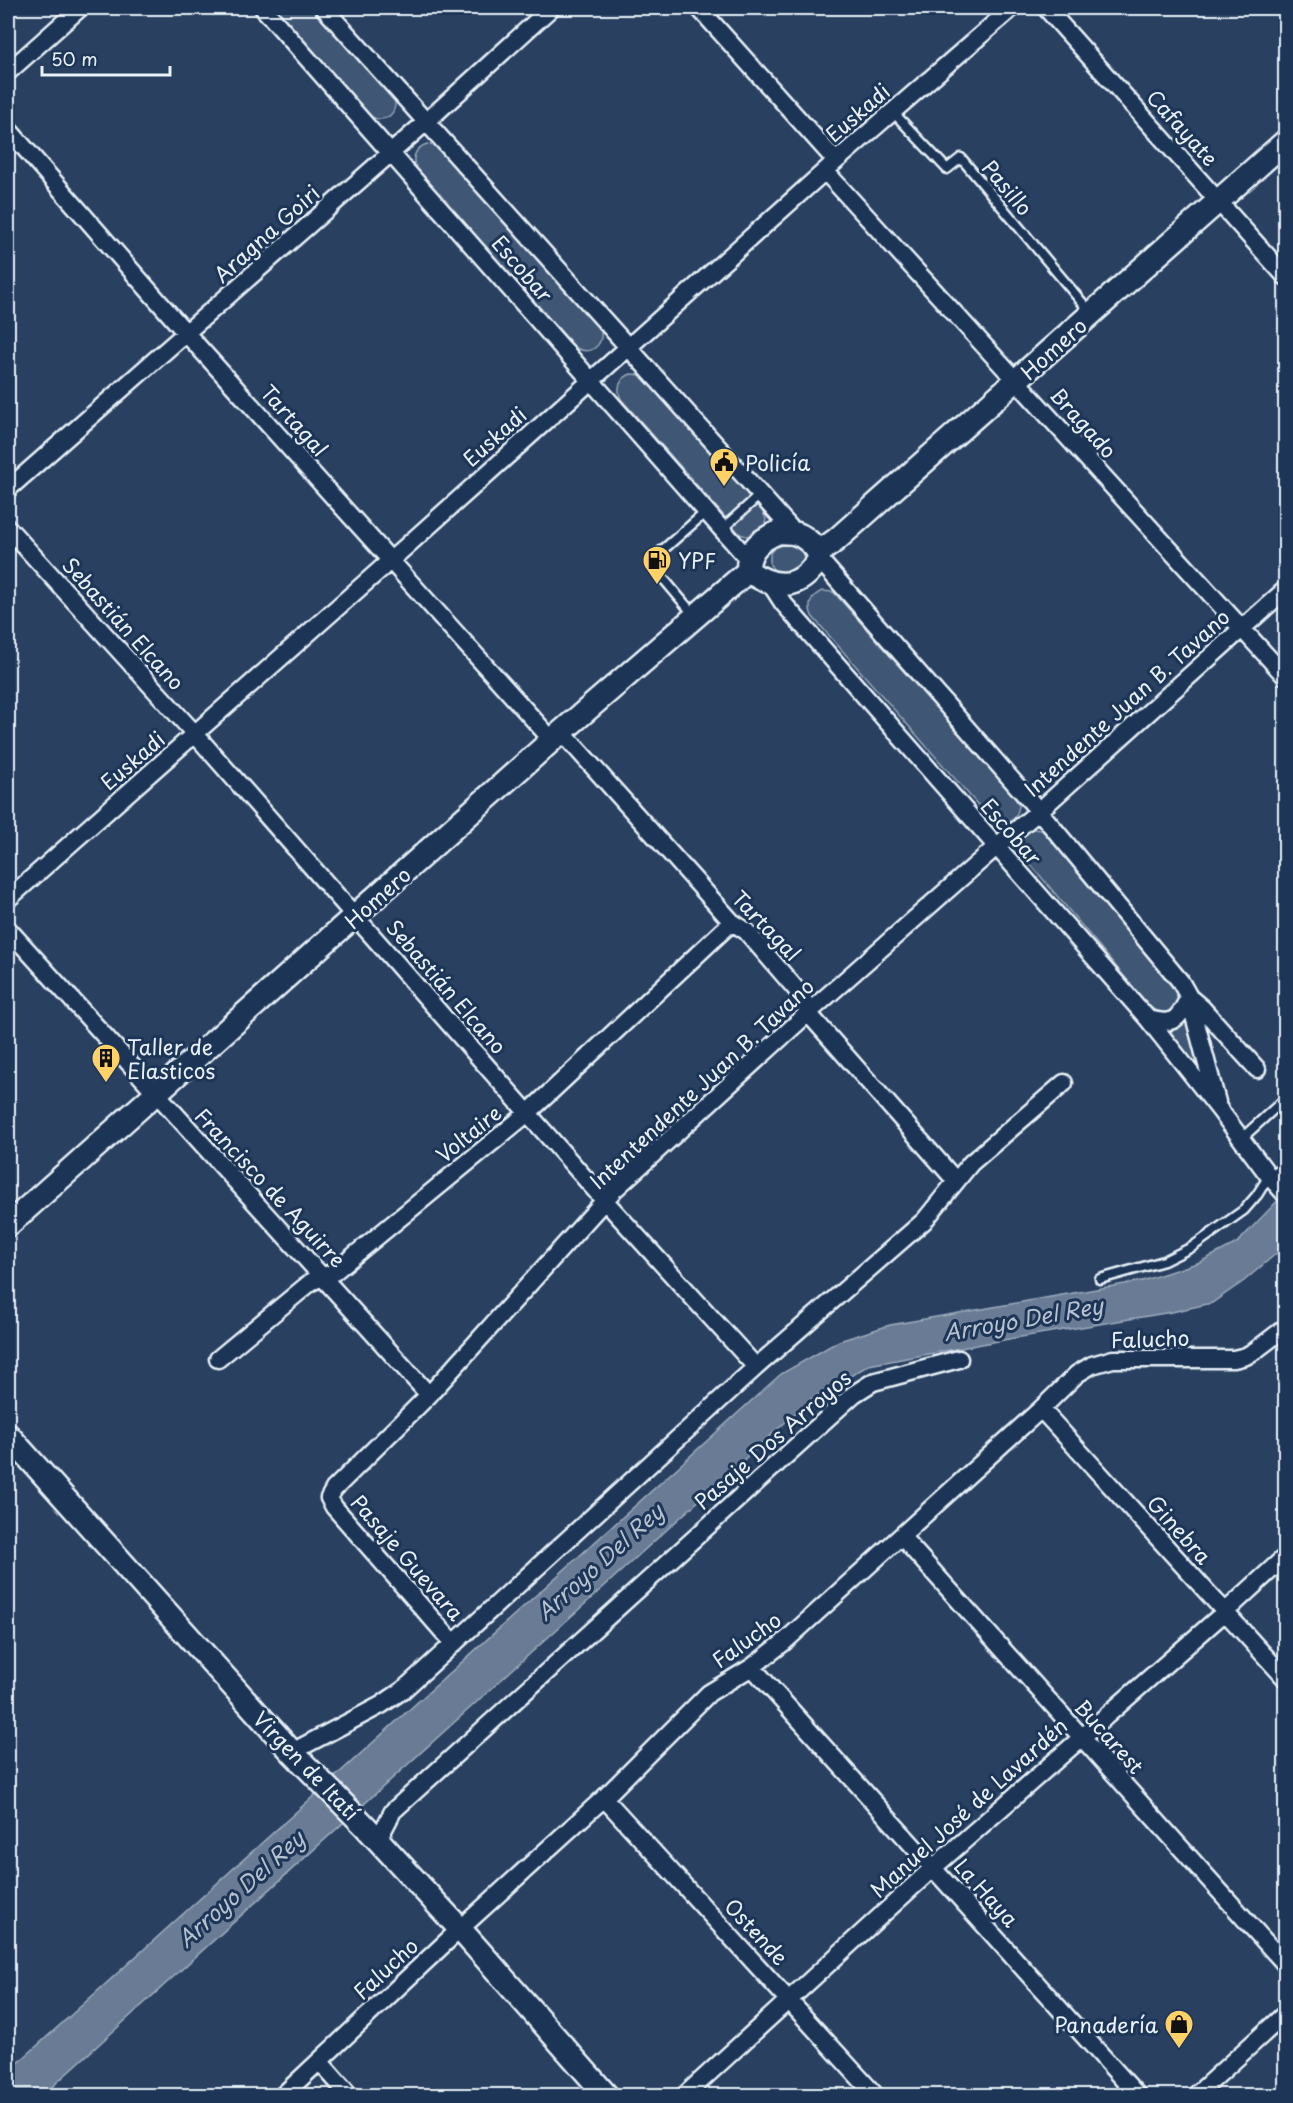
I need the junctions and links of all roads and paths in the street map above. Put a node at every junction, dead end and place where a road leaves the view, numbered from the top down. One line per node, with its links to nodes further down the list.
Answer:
1 (80, 8): 8 (street)
2 (263, 8): 13 (street, Escobar)
3 (324, 8): 10 (street, Escobar)
4 (550, 8): 10 (street, Aragna Goiri)
5 (699, 8): 14 (street, Bragado)
6 (1012, 8): 9 (street, Euskadi)
7 (1046, 8): 15 (street, Cafayate)
8 (8, 72)
9 (892, 111): 14 (street, Euskadi); 17 (lane, Pasillo)
10 (426, 122): 13 (street, Aragna Goiri); 19 (street, Escobar)
11 (8, 129): 18 (street, Tartagal)
12 (1286, 141): 15 (street, Homero)
13 (391, 152): 18 (street, Aragna Goiri); 20 (street, Escobar)
14 (830, 166): 19 (street, Euskadi); 21 (street, Bragado)
15 (1218, 201): 16 (street, Cafayate); 17 (street, Homero)
16 (1286, 277)
17 (1091, 313): 21 (street, Homero)
18 (186, 333): 22 (street, Aragna Goiri); 29 (street, Tartagal)
19 (629, 346): 20 (street, Euskadi); 23 (street, Escobar)
20 (591, 379): 24 (street, Escobar); 29 (street, Euskadi)
21 (1017, 381): 28 (street, Homero); 34 (street, Bragado)
22 (8, 489)
23 (761, 494): 26 (lane); 27 (street, Escobar)
24 (707, 511): 26 (street, Escobar); 33 (lane)
25 (8, 528): 36 (street, Sebastián Elcano)
26 (722, 529): 30 (street, Escobar)
27 (795, 533): 28 (street); 30 (street)
28 (819, 556): 31 (street); 38 (street, Escobar)
29 (391, 560): 36 (street, Euskadi); 37 (street, Tartagal)
30 (748, 565): 31 (street); 33 (street, Homero)
31 (771, 583): 39 (street, Escobar)
32 (1286, 589): 34 (street, Intendente Juan B. Tavano)
33 (695, 616): 37 (street, Homero)
34 (1242, 627): 35 (street, Bragado); 38 (street, Intendente Juan B. Tavano)
35 (1286, 676)
36 (195, 734): 40 (street, Euskadi); 41 (street, Sebastián Elcano)
37 (557, 736): 41 (street, Homero); 42 (street, Tartagal)
38 (1039, 811): 39 (street, Intendente Juan B. Tavano); 44 (street, Escobar)
39 (996, 847): 45 (street, Intentendente Juan B. Tavano); 46 (street, Escobar)
40 (8, 899)
41 (356, 916): 49 (street, Homero); 52 (street, Sebastián Elcano)
42 (732, 922): 45 (street, Tartagal); 52 (street, Voltaire)
43 (8, 928): 49 (street, Francisco de Aguirre)
44 (1189, 997): 46 (street); 47 (street, Escobar); 51 (street, Escobar)
45 (808, 1012): 55 (street, Tartagal); 57 (street, Intentendente Juan B. Tavano)
46 (1148, 1019): 51 (street, Escobar)
47 (1257, 1069)
48 (1065, 1083): 55 (street)
49 (155, 1094): 58 (street, Homero); 59 (street, Francisco de Aguirre)
50 (1286, 1098): 53 (lane)
51 (1219, 1109): 53 (street, Escobar)
52 (529, 1112): 57 (street, Sebastián Elcano); 59 (street, Voltaire)
53 (1241, 1139): 56 (street, Escobar)
54 (1286, 1165): 56 (lane)
55 (956, 1181): 64 (street)
56 (1276, 1184): 60 (lane)
57 (605, 1201): 64 (street, Sebastián Elcano); 65 (street, Intentendente Juan B. Tavano)
58 (8, 1225)
59 (323, 1277): 62 (street, Voltaire); 65 (street, Francisco de Aguirre)
60 (1100, 1280)
61 (1286, 1327): 66 (street, Falucho)
62 (218, 1359)
63 (960, 1359): 78 (street, Pasaje Dos Arroyos)
64 (756, 1367): 72 (street)
65 (429, 1395): 68 (street, Intentendente Juan B. Tavano)
66 (1041, 1409): 69 (street, Falucho); 71 (street, Ginebra)
67 (8, 1435): 76 (street, Virgen de Itatí)
68 (329, 1498): 72 (street, Pasaje Guevara)
69 (902, 1536): 73 (street, Falucho); 75 (street, Bucarest)
70 (1286, 1556): 71 (street, Manuel José de Lavardén)
71 (1225, 1612): 74 (street, Ginebra); 75 (street, Manuel José de Lavardén)
72 (454, 1644): 76 (street)
73 (752, 1667): 77 (street, Falucho); 79 (street, La Haya)
74 (1286, 1679)
75 (1081, 1737): 79 (street, Manuel José de Lavardén); 81 (street, Bucarest)
76 (299, 1760): 78 (street, Virgen de Itatí)
77 (604, 1798): 80 (street, Falucho); 82 (street, Ostende)
78 (372, 1833): 80 (street, Virgen de Itatí)
79 (934, 1867): 82 (street, Manuel José de Lavardén); 90 (street, La Haya)
80 (460, 1929): 84 (street, Falucho); 87 (street, Virgen de Itatí)
81 (1286, 1965)
82 (789, 1998): 88 (street, Manuel José de Lavardén); 89 (street, Ostende)
83 (1286, 2013): 91 (street)
84 (320, 2061): 85 (street, Falucho); 86 (street)
85 (282, 2096)
86 (350, 2096)
87 (607, 2096)
88 (684, 2096)
89 (876, 2096)
90 (1138, 2096)
91 (1195, 2096)

